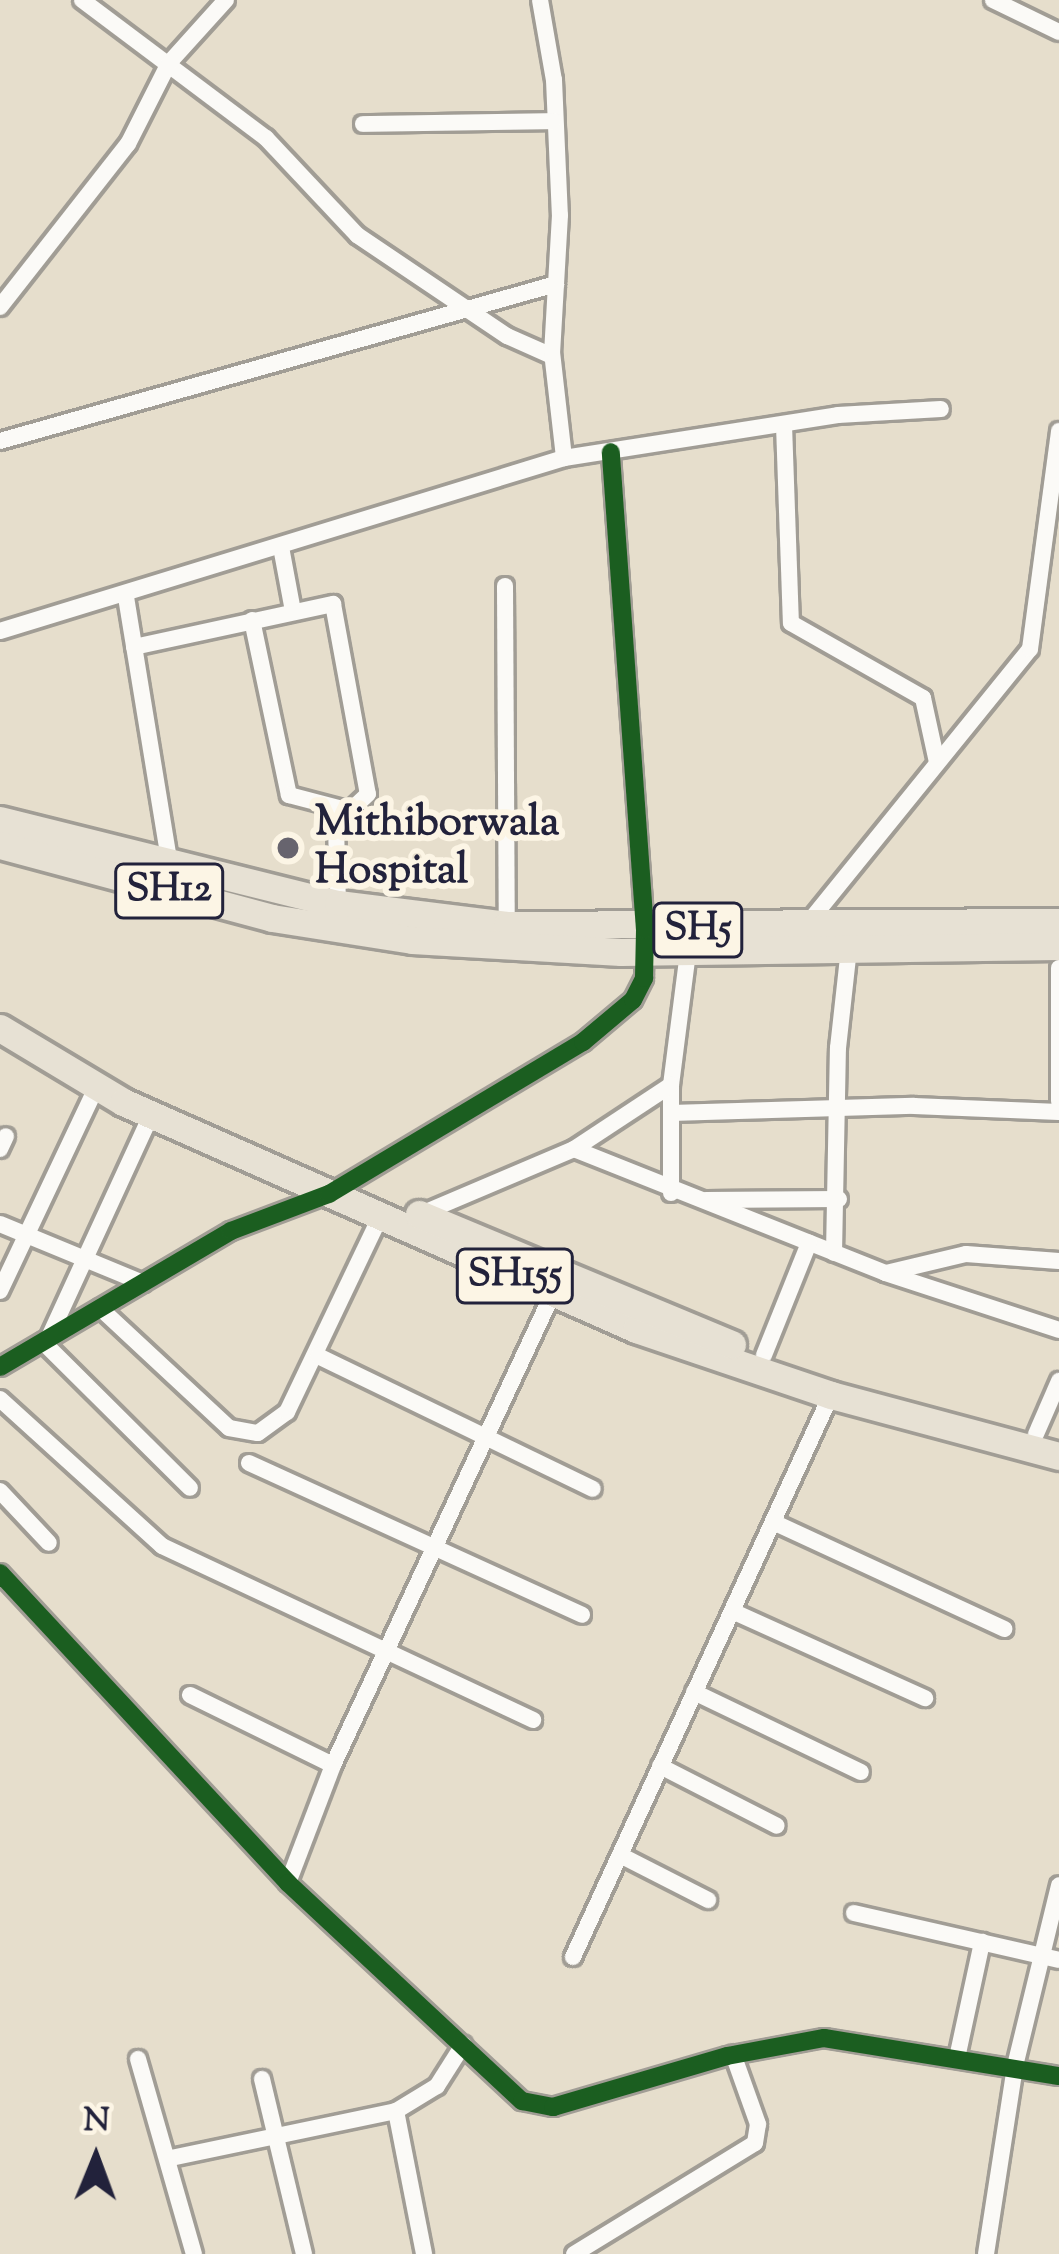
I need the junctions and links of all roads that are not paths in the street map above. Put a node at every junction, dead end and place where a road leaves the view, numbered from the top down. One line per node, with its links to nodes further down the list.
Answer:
1 (82, 0): 6 (street)
2 (226, 0): 6 (street)
3 (540, 0): 7 (street)
4 (993, 0): 5 (street)
5 (1059, 32)
6 (169, 63): 10 (street); 11 (street)
7 (554, 121): 8 (street); 9 (street)
8 (363, 124)
9 (556, 284): 11 (street); 12 (street)
10 (0, 307)
11 (469, 310): 12 (street); 16 (street)
12 (552, 356): 18 (street)
13 (941, 409): 14 (street)
14 (784, 425): 17 (street); 26 (street)
15 (1059, 430): 26 (street)
16 (0, 441)
17 (611, 452): 18 (street); 35 (street)
18 (563, 458): 19 (street)
19 (281, 547): 21 (street); 22 (street)
20 (505, 586): 33 (street)
21 (126, 597): 24 (street); 25 (street)
22 (293, 611): 23 (street); 27 (street)
23 (252, 620): 25 (street); 27 (street)
24 (0, 631)
25 (134, 647): 30 (street)
26 (937, 762): 34 (street)
27 (346, 810): 31 (street)
28 (0, 820): 30 (main road, SH5)
29 (0, 845): 35 (main road, SH12)
30 (170, 866): 31 (main road, SH5)
31 (338, 904): 33 (main road, SH5)
32 (1059, 922): 34 (main road, SH5)
33 (507, 925): 35 (main road, SH5)
34 (804, 929): 35 (main road, SH5)
35 (645, 940): 38 (main road, SH12); 50 (street)
36 (1059, 946): 37 (main road, SH12)
37 (849, 948): 38 (main road, SH12); 45 (street)
38 (688, 952): 42 (street)
39 (1059, 968): 44 (street)
40 (0, 1012): 50 (main road, SH155)
41 (0, 1028): 43 (main road, SH155)
42 (671, 1084): 47 (street); 49 (street)
43 (96, 1088): 48 (main road, SH155); 57 (street)
44 (1059, 1101)
45 (842, 1108): 46 (street); 47 (street); 52 (street)
46 (1059, 1112)
47 (671, 1113): 51 (street)
48 (151, 1115): 50 (main road, SH155); 60 (street)
49 (574, 1149): 51 (street); 54 (street)
50 (338, 1189): 54 (main road, SH155); 55 (main road, SH155); 63 (street)
51 (671, 1193): 53 (street)
52 (839, 1199): 53 (street); 59 (street)
53 (699, 1201): 58 (street)
54 (421, 1215): 69 (main road, SH155)
55 (380, 1217): 65 (main road, SH155); 70 (street)
56 (0, 1224): 57 (street)
57 (26, 1236): 60 (street); 64 (street)
58 (809, 1243): 59 (street); 69 (street)
59 (833, 1252): 62 (street)
60 (85, 1260): 63 (street); 68 (street)
61 (1059, 1261): 62 (street)
62 (885, 1273): 67 (street)
63 (143, 1283): 66 (street)
64 (0, 1292)
65 (553, 1293): 73 (main road, SH155); 75 (street)
66 (100, 1308): 68 (street); 70 (street)
67 (1059, 1330)
68 (46, 1340): 71 (street); 79 (street)
69 (764, 1355): 76 (main road, SH155)
70 (318, 1356): 75 (street)
71 (0, 1367)
72 (1059, 1381): 76 (street)
73 (831, 1395): 77 (main road, SH155); 82 (street)
74 (0, 1400): 89 (street)
75 (486, 1434): 80 (street); 84 (street)
76 (1047, 1437)
77 (1059, 1456)
78 (249, 1463): 84 (street)
79 (190, 1488)
80 (593, 1489)
81 (0, 1491): 83 (street)
82 (772, 1522): 86 (street); 88 (street)
83 (50, 1543)
84 (437, 1546): 87 (street); 89 (street)
85 (0, 1574): 99 (street)
86 (732, 1610): 90 (street); 92 (street)
87 (581, 1615)
88 (1005, 1629)
89 (387, 1652): 93 (street); 94 (street)
90 (694, 1692): 95 (street); 96 (street)
91 (190, 1695): 94 (street)
92 (925, 1698)
93 (533, 1720)
94 (333, 1765): 99 (street)
95 (660, 1766): 97 (street); 98 (street)
96 (861, 1772)
97 (777, 1826)
98 (620, 1855): 101 (street); 104 (street)
99 (288, 1883): 106 (street)
100 (1059, 1885): 105 (street)
101 (708, 1900)
102 (854, 1913): 103 (street)
103 (982, 1942): 105 (street); 108 (street)
104 (573, 1957)
105 (1050, 1958): 110 (street)
106 (463, 2045): 107 (street); 113 (street)
107 (733, 2054): 108 (street); 119 (street)
108 (957, 2058): 110 (street)
109 (138, 2059): 115 (street)
110 (1015, 2066): 111 (street); 120 (street)
111 (1059, 2076)
112 (262, 2079): 114 (street)
113 (396, 2111): 114 (street); 118 (street)
114 (278, 2135): 115 (street); 117 (street)
115 (171, 2158): 116 (street)
116 (194, 2254)
117 (304, 2254)
118 (424, 2254)
119 (574, 2254)
120 (986, 2254)

